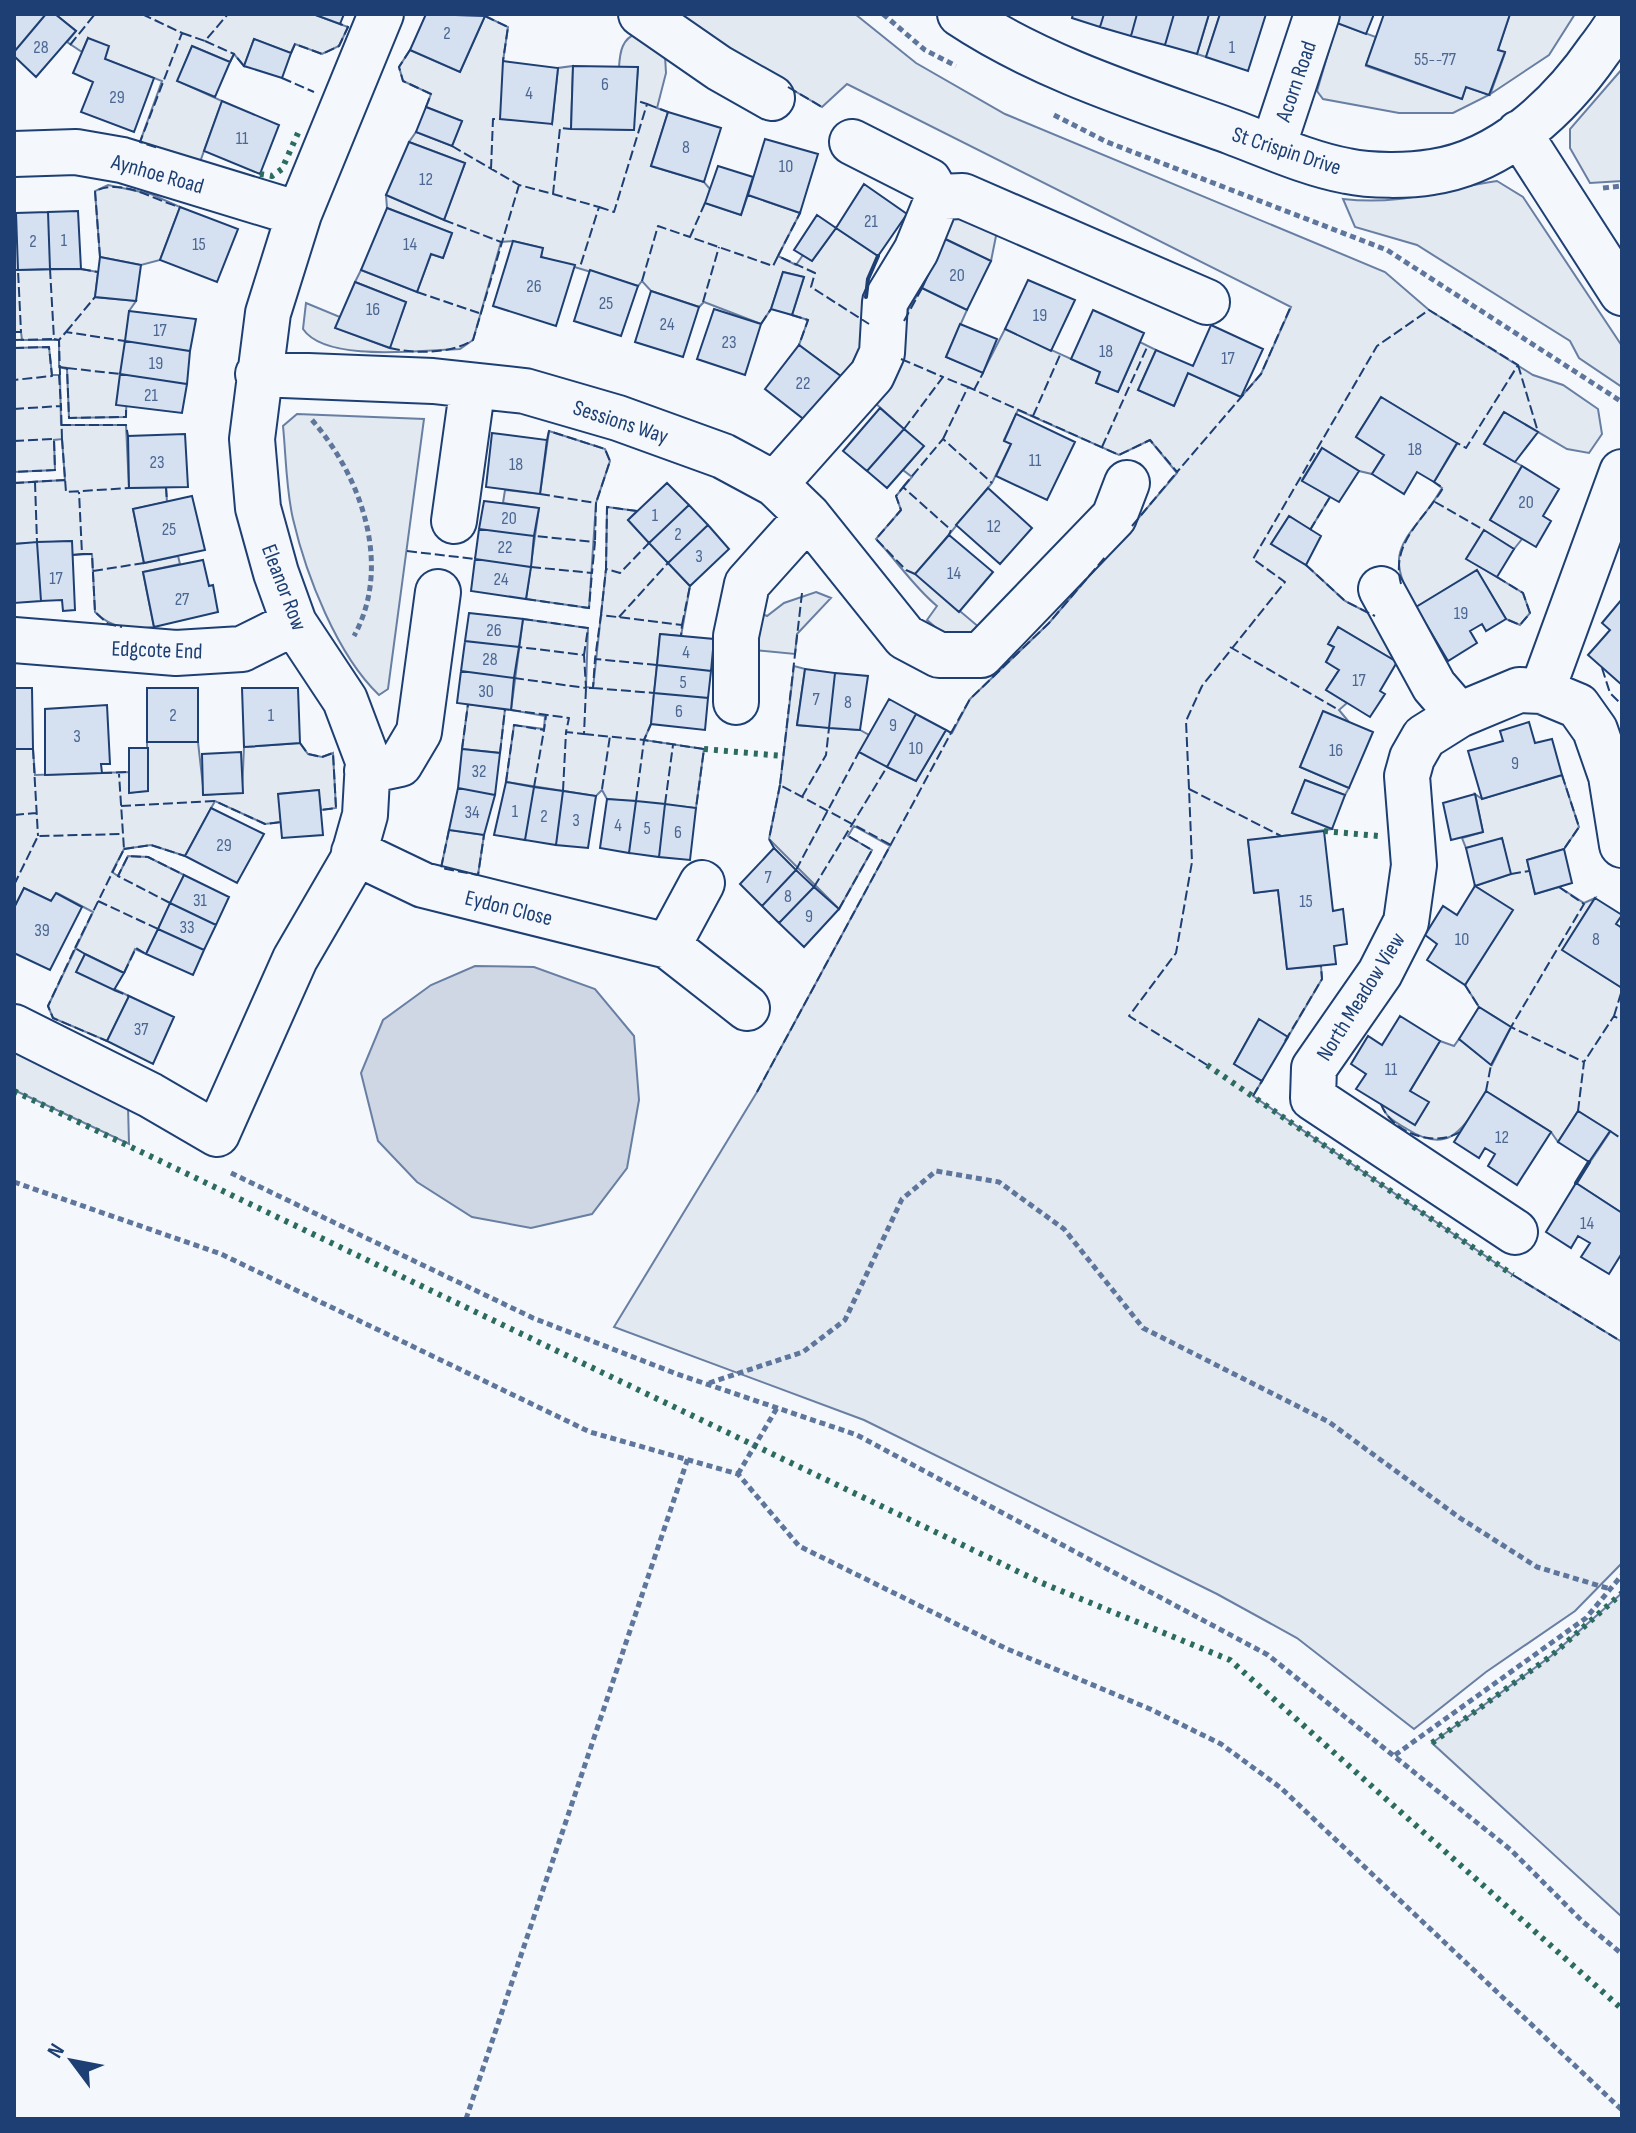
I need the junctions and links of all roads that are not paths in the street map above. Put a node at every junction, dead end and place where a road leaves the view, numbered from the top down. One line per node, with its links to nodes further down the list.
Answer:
1 (381, 14): 12 (street, Eleanor Row)
2 (641, 14): 6 (street)
3 (960, 14): 9 (street, St Crispin Drive)
4 (1317, 14): 9 (street, Acorn Road)
5 (1622, 14): 7 (street, St Crispin Drive)
6 (772, 98)
7 (1519, 133): 9 (street, St Crispin Drive); 13 (street)
8 (852, 142): 11 (street)
9 (1273, 147)
10 (14, 154): 12 (street, Aynhoe Road)
11 (938, 197): 14 (street); 19 (street)
12 (299, 214): 15 (street, Eleanor Row)
13 (1622, 293)
14 (1207, 302)
15 (258, 374): 16 (street, Sessions Way); 24 (street, Eleanor Row)
16 (468, 385): 19 (street, Sessions Way); 21 (street)
17 (1622, 472): 26 (street)
18 (1127, 483): 20 (street, Sessions Way)
19 (775, 484): 20 (street, Sessions Way)
20 (808, 516): 27 (street)
21 (454, 521)
22 (1381, 589): 28 (street)
23 (438, 592): 29 (street)
24 (294, 623): 25 (street, Edgcote End); 29 (street, Eleanor Row)
25 (14, 640)
26 (1542, 691): 28 (street, North Meadow View); 30 (street)
27 (736, 702)
28 (1459, 715): 36 (street, North Meadow View)
29 (367, 771): 31 (street, Eleanor Row)
30 (1622, 845)
31 (354, 852): 33 (street, Eydon Close); 35 (street, Eleanor Row)
32 (702, 883): 33 (street)
33 (668, 946): 34 (street, Eydon Close)
34 (747, 1008)
35 (14, 1027)
36 (1515, 1232)

